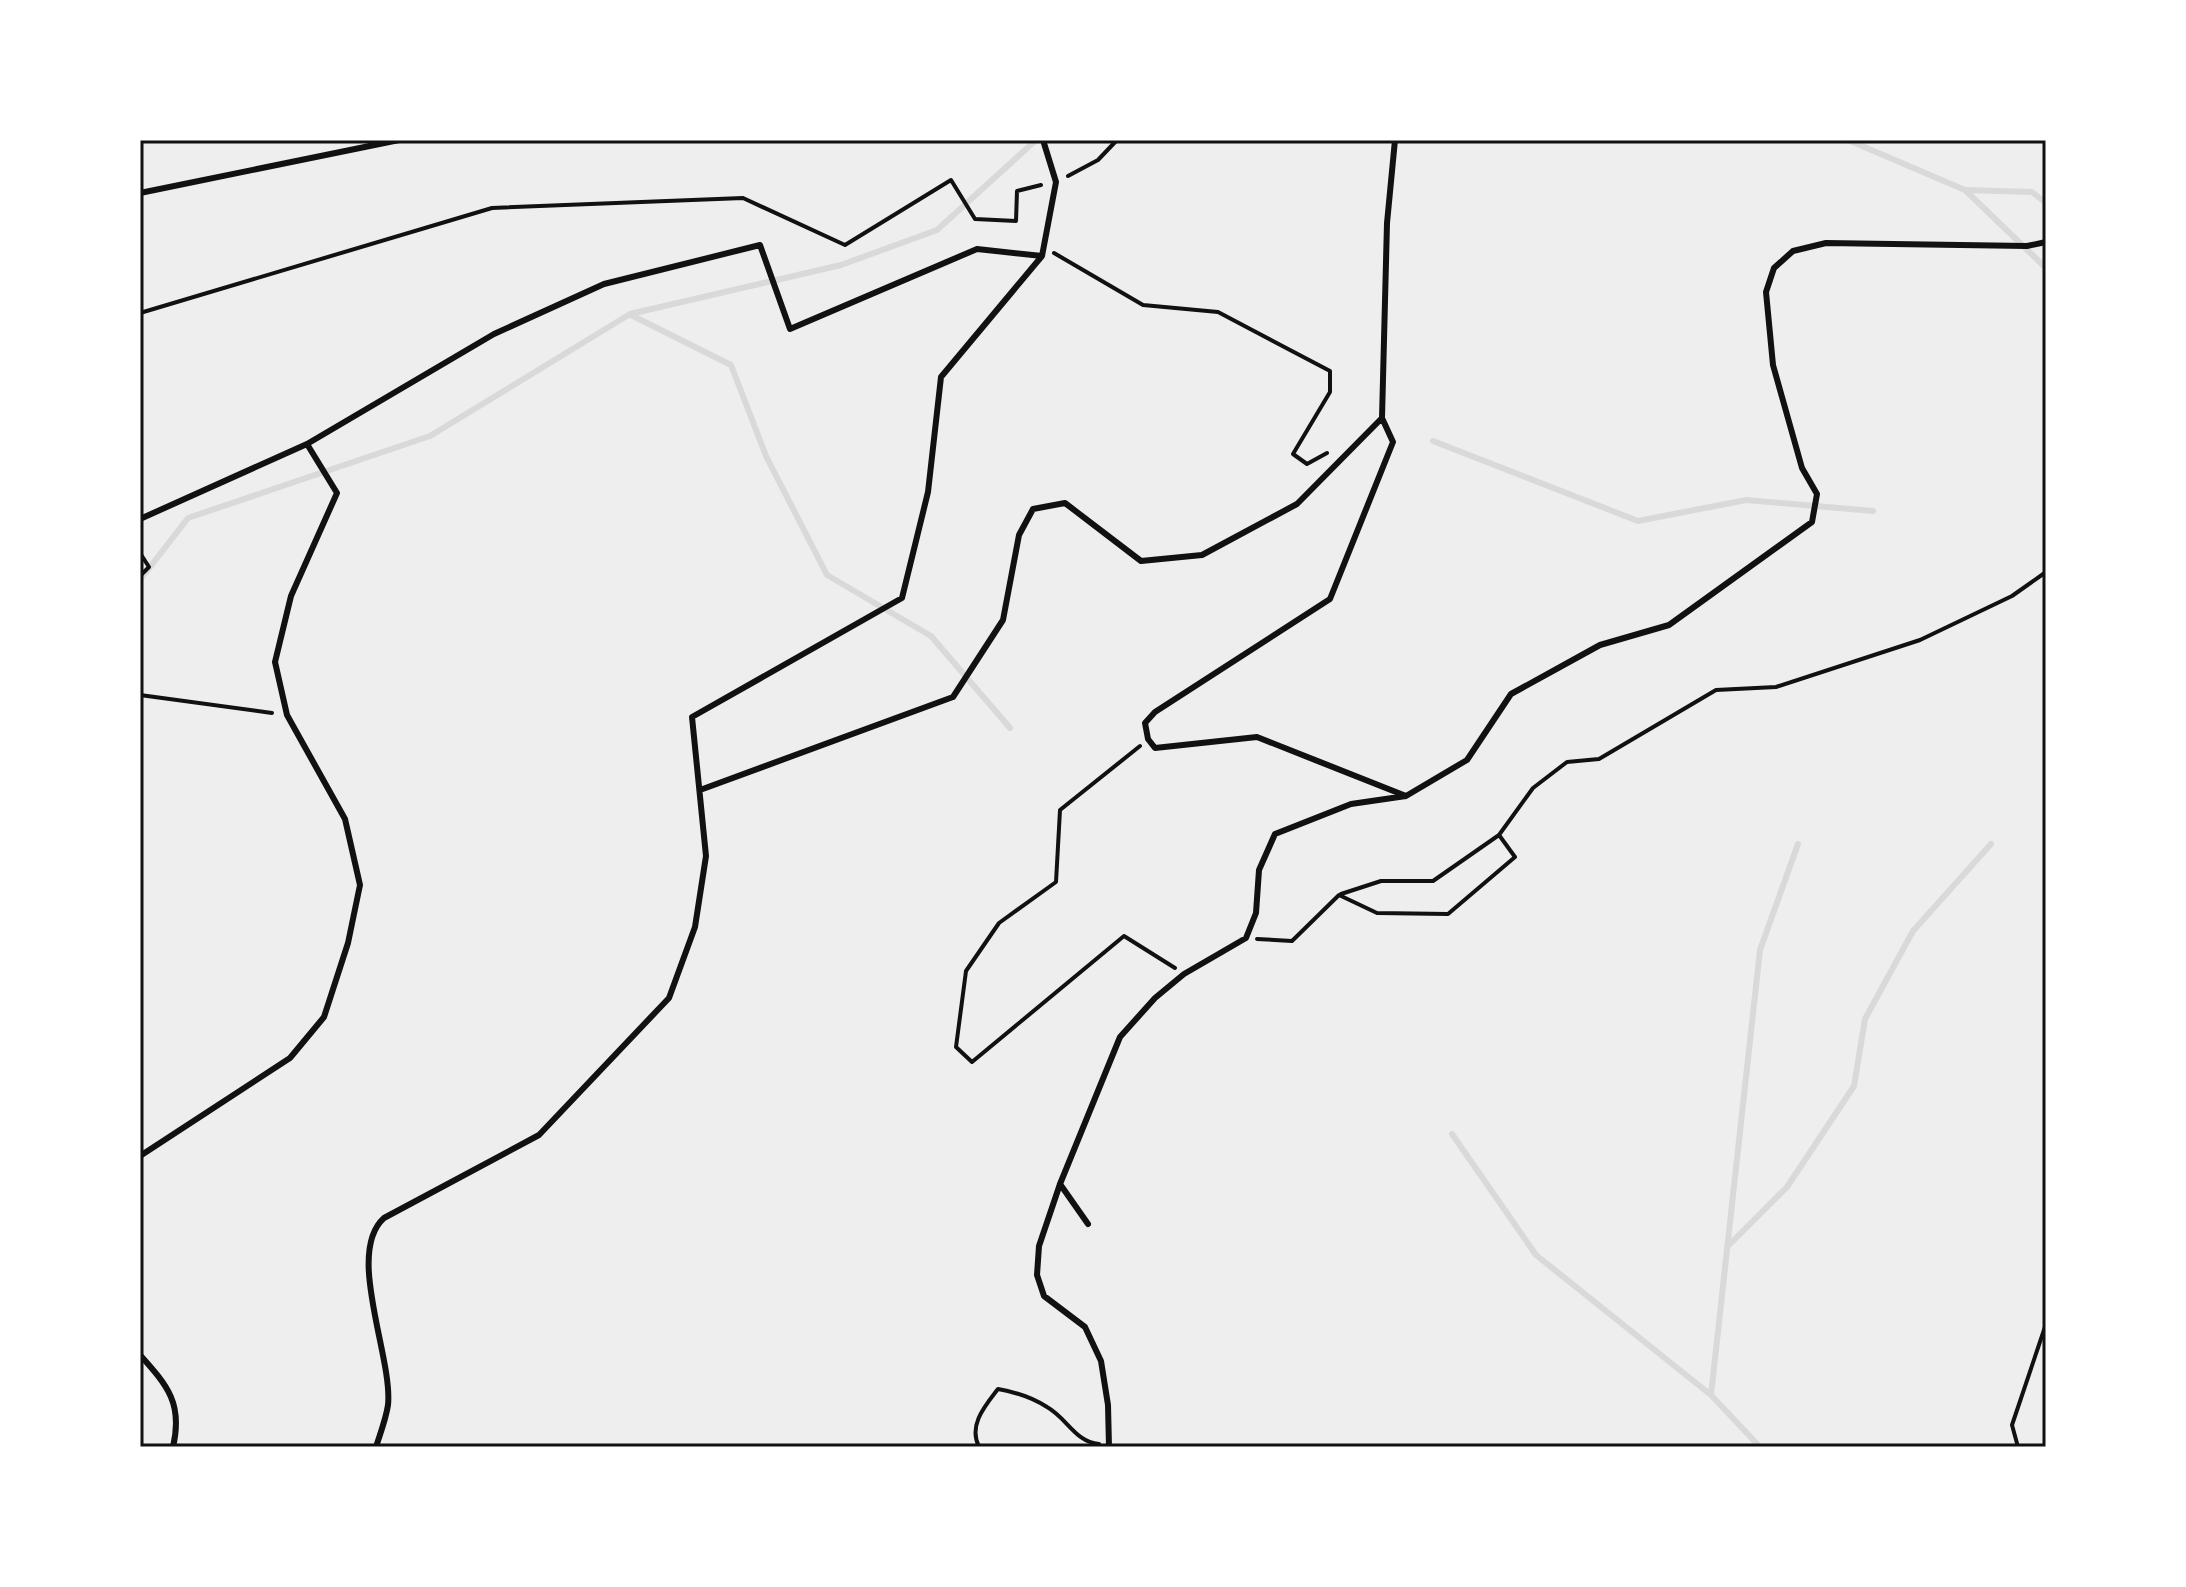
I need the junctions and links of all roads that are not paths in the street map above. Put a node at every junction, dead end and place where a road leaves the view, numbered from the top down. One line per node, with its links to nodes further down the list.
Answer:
1 (399, 140): 4 (lane)
2 (1043, 140): 6 (lane)
3 (1395, 140): 7 (lane)
4 (140, 193)
5 (2046, 242): 11 (lane)
6 (1042, 256): 8 (lane); 10 (lane)
7 (1382, 418): 10 (lane); 11 (lane)
8 (307, 444): 9 (lane); 12 (lane)
9 (140, 519)
10 (700, 790): 18 (lane)
11 (1406, 796): 13 (lane)
12 (140, 1156)
13 (1060, 1184): 14 (lane); 16 (lane)
14 (1088, 1224)
15 (140, 1355): 17 (lane)
16 (1109, 1446)
17 (173, 1447)
18 (376, 1447)

